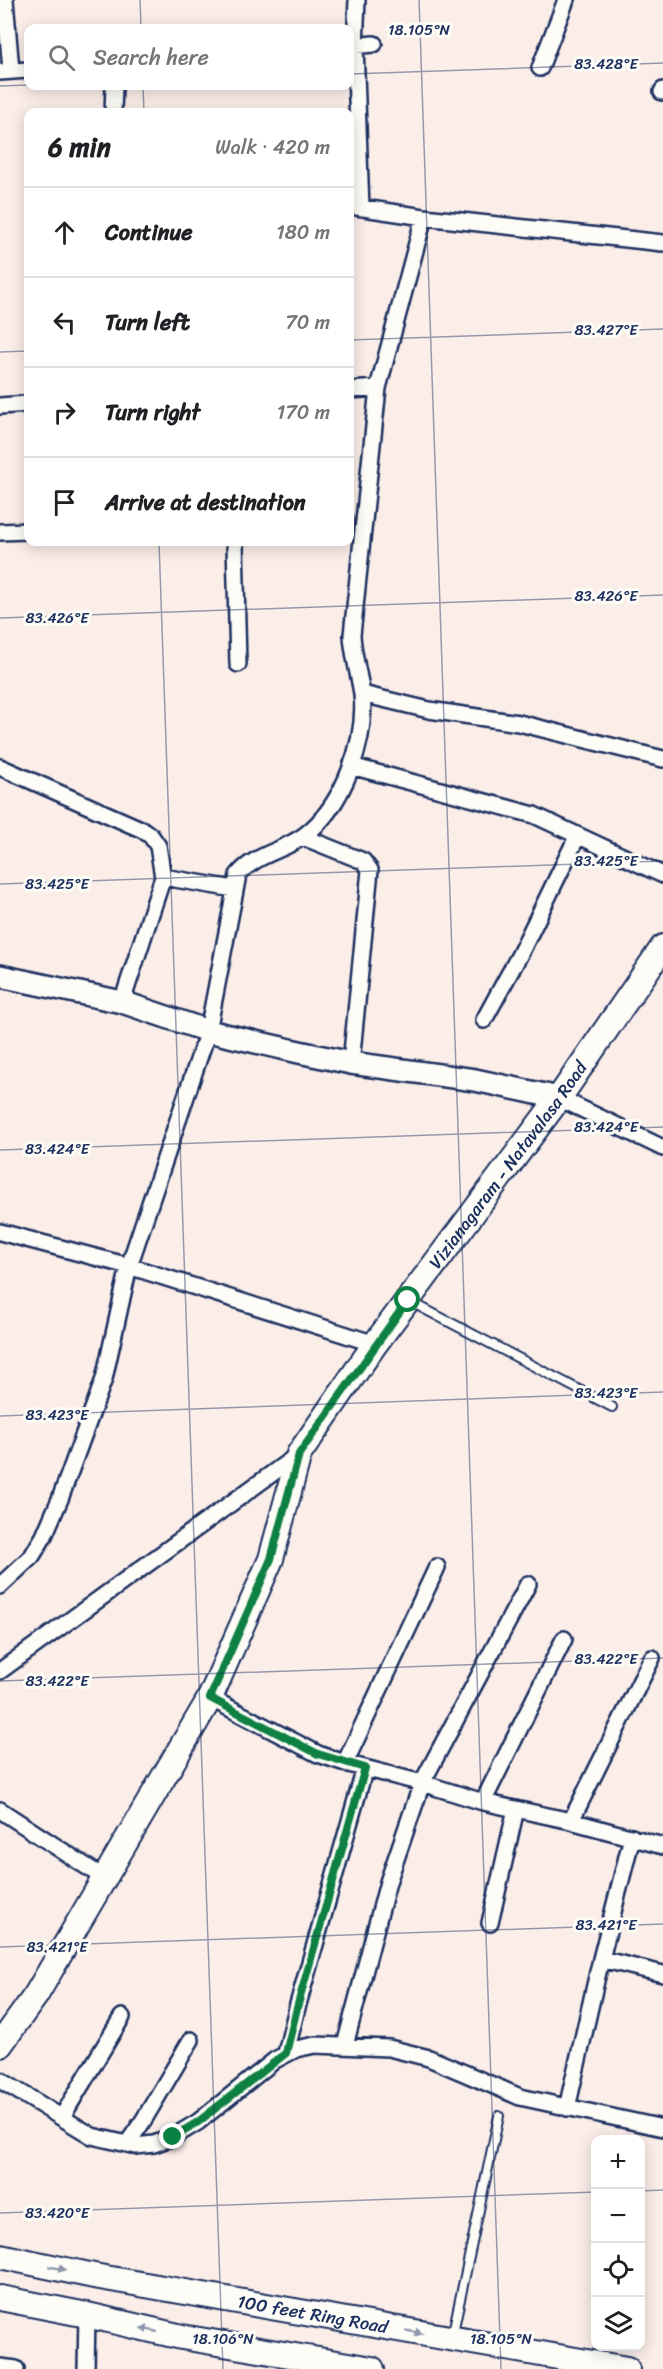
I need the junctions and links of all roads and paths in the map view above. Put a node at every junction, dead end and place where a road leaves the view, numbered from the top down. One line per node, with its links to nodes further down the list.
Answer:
1 (5, 0): 9 (street)
2 (357, 0): 4 (street)
3 (567, 0): 7 (street)
4 (354, 28)
5 (374, 44): 6 (street)
6 (354, 46)
7 (540, 69)
8 (24, 70): 9 (street)
9 (5, 71)
10 (114, 90): 12 (street)
11 (353, 90): 13 (street)
12 (113, 108)
13 (353, 108)
14 (354, 153): 15 (street)
15 (355, 207): 16 (street)
16 (424, 217): 17 (street); 18 (street)
17 (663, 243)
18 (378, 388): 19 (street); 22 (street)
19 (354, 390)
20 (24, 404): 21 (street)
21 (0, 405)
22 (357, 514): 27 (street)
23 (24, 531): 24 (street)
24 (0, 532)
25 (235, 546): 26 (street)
26 (238, 664)
27 (362, 694): 28 (street); 29 (street)
28 (663, 759)
29 (351, 766): 31 (street); 32 (street)
30 (0, 767): 34 (street)
31 (303, 837): 35 (street); 41 (street)
32 (577, 837): 33 (street); 39 (street)
33 (663, 875)
34 (162, 877): 35 (street); 38 (street)
35 (234, 889): 40 (street)
36 (663, 947): 42 (main road, Vizianagaram - Natavalasa Road)
37 (0, 976): 38 (street)
38 (122, 1002): 40 (street)
39 (484, 1020)
40 (208, 1031): 41 (street); 45 (street)
41 (351, 1063): 42 (street)
42 (559, 1098): 43 (street); 46 (main road, Vizianagaram - Natavalasa Road)
43 (663, 1148)
44 (0, 1232): 45 (street)
45 (129, 1266): 47 (street); 52 (street)
46 (408, 1300): 47 (main road, Vizianagaram - Natavalasa Road); 48 (lane)
47 (375, 1344): 49 (main road, Vizianagaram - Natavalasa Road)
48 (612, 1407)
49 (299, 1454): 55 (street); 56 (main road, Vizianagaram - Natavalasa Road)
50 (437, 1567): 57 (street)
51 (528, 1584): 59 (street)
52 (0, 1586)
53 (564, 1639): 60 (street)
54 (652, 1658): 63 (street)
55 (0, 1671)
56 (210, 1698): 57 (street); 66 (main road, Vizianagaram - Natavalasa Road)
57 (345, 1763): 58 (street)
58 (365, 1768): 59 (street); 74 (street)
59 (422, 1783): 60 (street); 73 (street)
60 (483, 1802): 61 (street)
61 (516, 1809): 63 (street); 67 (street)
62 (1, 1813): 66 (street)
63 (571, 1821): 64 (street)
64 (632, 1837): 65 (street); 68 (street)
65 (663, 1846)
66 (104, 1878): 72 (main road, Vizianagaram - Natavalasa Road)
67 (490, 1923)
68 (601, 1959): 69 (street); 76 (street)
69 (663, 1974)
70 (122, 2017): 78 (street)
71 (191, 2040): 80 (street)
72 (0, 2045)
73 (345, 2045): 74 (street); 76 (street)
74 (286, 2053): 80 (street)
75 (0, 2080): 78 (street)
76 (567, 2108): 79 (street)
77 (499, 2116): 84 (lane)
78 (62, 2117): 80 (street)
79 (663, 2128)
80 (127, 2144)
81 (0, 2256): 84 (main road, 100 feet Ring Road, one-way to 84)
82 (0, 2298): 83 (main road)
83 (87, 2315): 87 (street); 88 (main road, one-way to 83)
84 (452, 2338): 89 (main road, 100 feet Ring Road)
85 (0, 2367): 86 (street)
86 (16, 2369)
87 (86, 2369)
88 (372, 2369)
89 (627, 2369)

